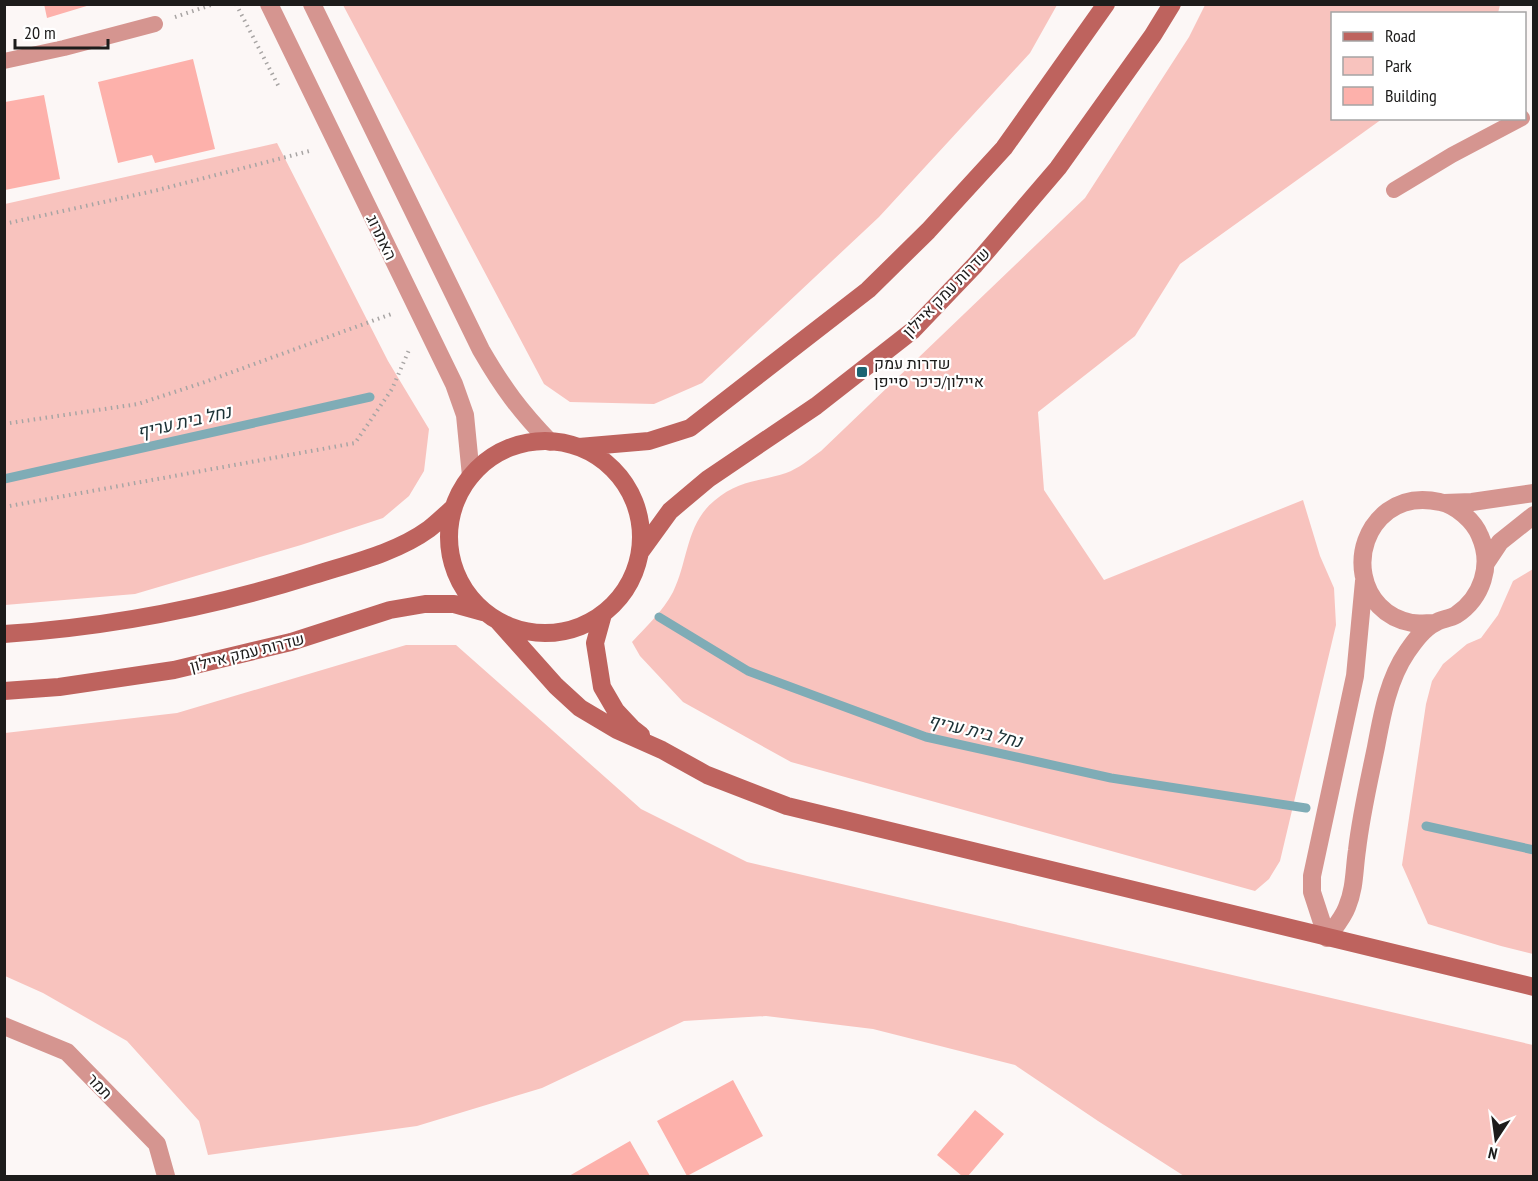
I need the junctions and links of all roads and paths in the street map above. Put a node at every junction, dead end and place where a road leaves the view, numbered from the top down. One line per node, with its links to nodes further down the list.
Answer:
1 (214, 4): 6 (path)
2 (269, 4): 9 (street, האתרוג)
3 (312, 4): 15 (street)
4 (1106, 4): 16 (main road)
5 (1172, 4): 23 (main road, שדרות עמק איילון)
6 (155, 24): 7 (lane)
7 (4, 61)
8 (1519, 120): 10 (lane)
9 (337, 144): 11 (path); 17 (street, האתרוג)
10 (1394, 190)
11 (4, 224)
12 (396, 313): 14 (path)
13 (411, 344): 20 (path)
14 (4, 424)
15 (550, 442): 16 (main road); 17 (main road)
16 (579, 447): 23 (main road)
17 (471, 476): 21 (main road)
18 (1533, 493): 19 (street)
19 (1444, 503): 24 (street); 25 (street)
20 (4, 507)
21 (453, 508): 27 (main road); 29 (main road)
22 (1533, 515): 24 (street)
23 (641, 551): 26 (main road)
24 (1486, 563): 28 (street)
25 (1364, 579): 28 (street); 32 (street)
26 (603, 614): 27 (main road); 31 (main road)
27 (492, 617): 30 (main road, שדרות עמק איילון); 31 (main road)
28 (1434, 623): 32 (street)
29 (4, 634)
30 (4, 691)
31 (662, 750): 32 (main road)
32 (1327, 938): 33 (main road)
33 (1533, 987)
34 (4, 1026): 35 (street, תמר)
35 (166, 1176)

